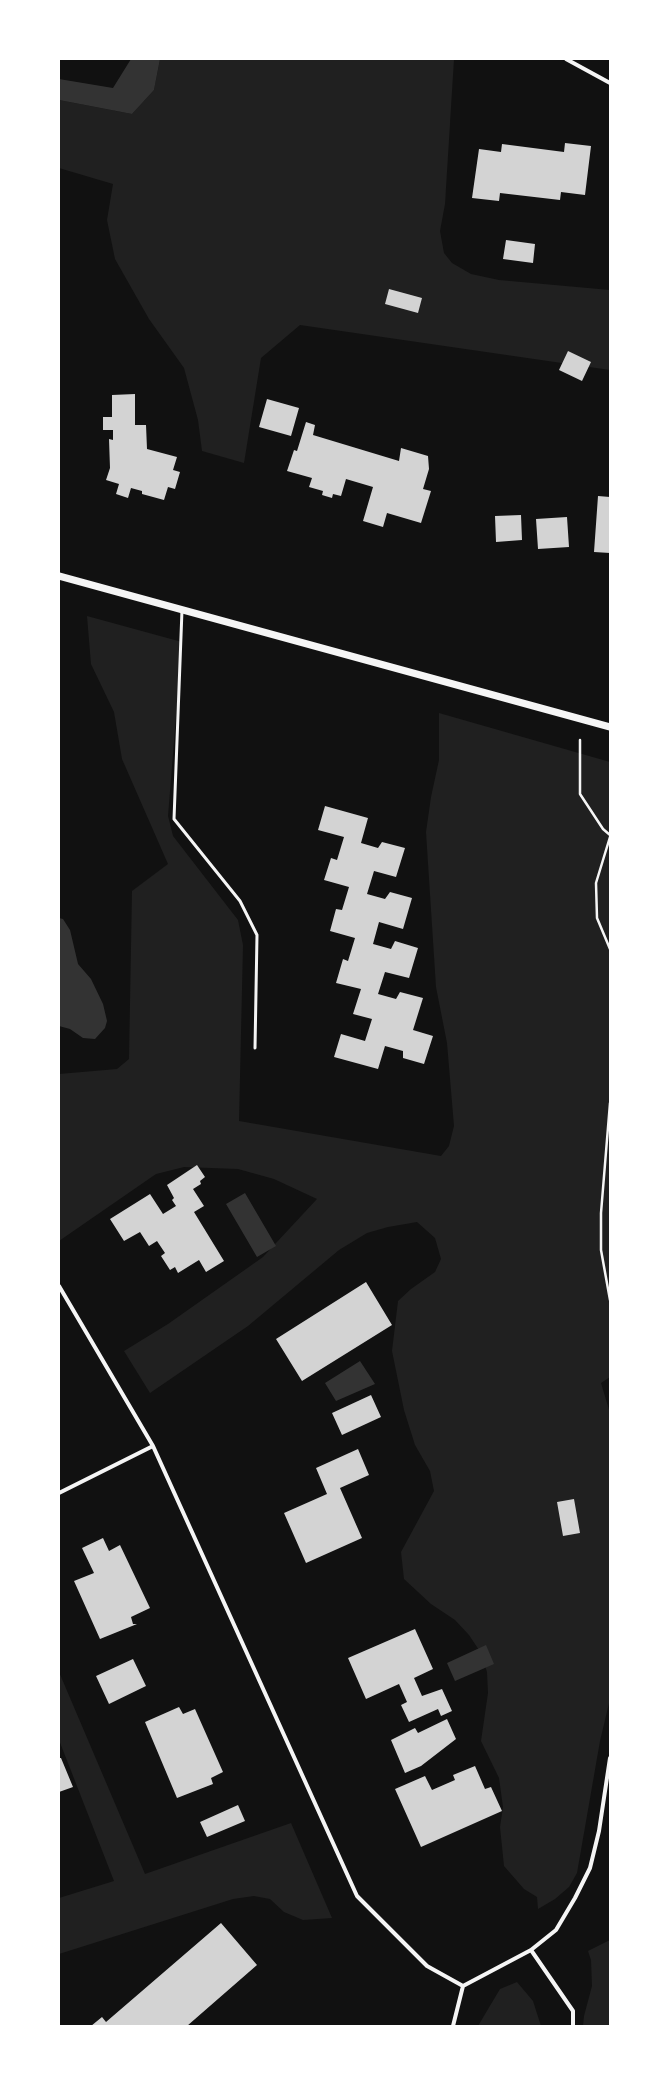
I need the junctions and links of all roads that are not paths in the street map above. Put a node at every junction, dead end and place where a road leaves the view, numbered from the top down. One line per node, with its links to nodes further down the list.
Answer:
1 (566, 59): 2 (street)
2 (610, 83)
3 (59, 576): 4 (street)
4 (182, 610): 5 (street); 6 (lane)
5 (610, 727)
6 (255, 1048)
7 (59, 1286): 8 (street)
8 (153, 1446): 9 (street); 12 (street)
9 (59, 1493)
10 (610, 1758): 11 (street)
11 (532, 1950): 12 (street); 14 (street)
12 (463, 1986): 13 (street)
13 (453, 2026)
14 (573, 2026)

